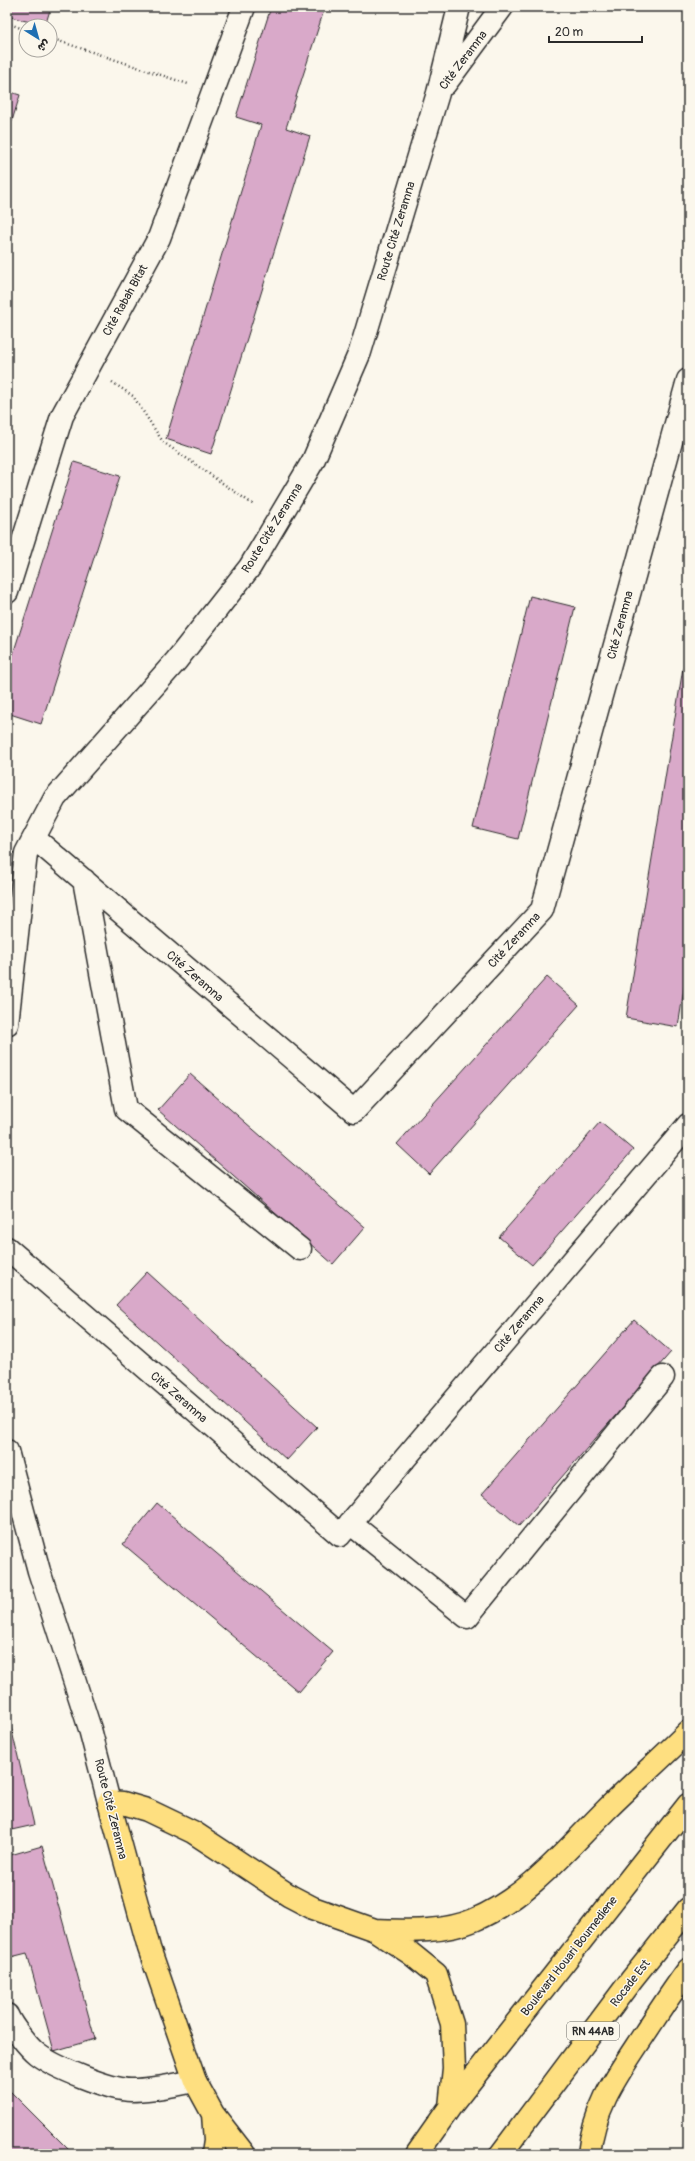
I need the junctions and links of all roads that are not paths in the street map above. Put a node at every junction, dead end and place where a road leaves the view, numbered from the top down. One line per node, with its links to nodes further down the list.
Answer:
1 (244, 7): 6 (street, Cité Rabah Bitat)
2 (459, 7): 4 (street, Route Cité Zeramna)
3 (502, 7): 4 (street, Cité Zeramna)
4 (438, 93): 7 (street, Route Cité Zeramna)
5 (688, 380): 8 (street, Cité Zeramna)
6 (7, 592)
7 (34, 838): 8 (street, Cité Zeramna); 9 (street, Route Cité Zeramna)
8 (84, 880): 12 (street)
9 (7, 1024)
10 (688, 1125): 15 (street, Cité Zeramna)
11 (7, 1248): 15 (street, Cité Zeramna)
12 (300, 1249)
13 (663, 1377): 15 (street)
14 (7, 1451): 17 (street, Route Cité Zeramna)
15 (350, 1523)
16 (688, 1732): 20 (main road)
17 (109, 1802): 20 (main road); 23 (main road, Route Cité Zeramna)
18 (688, 1805): 24 (main road, Boulevard Houari Boumediene)
19 (688, 1909): 31 (main road, Rocade Est / RN 44AB)
20 (375, 1930): 24 (main road)
21 (688, 1970): 32 (main road)
22 (7, 2015): 23 (street)
23 (195, 2081): 25 (main road, Route Cité Zeramna)
24 (450, 2107): 26 (main road)
25 (213, 2114): 27 (main road); 28 (main road, Route Cité Zeramna)
26 (432, 2131): 29 (main road); 30 (main road)
27 (213, 2154)
28 (244, 2154)
29 (408, 2154)
30 (417, 2154)
31 (501, 2154)
32 (589, 2154)

